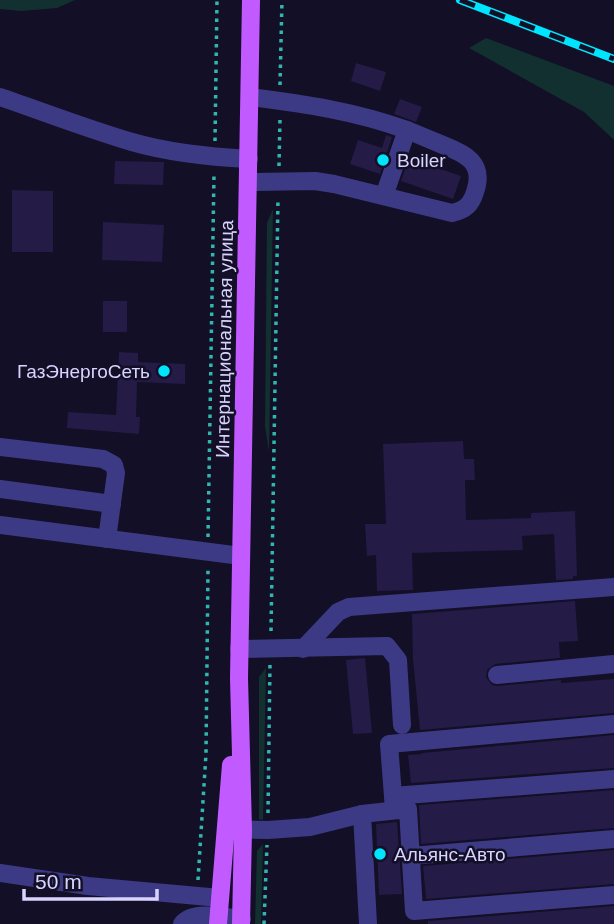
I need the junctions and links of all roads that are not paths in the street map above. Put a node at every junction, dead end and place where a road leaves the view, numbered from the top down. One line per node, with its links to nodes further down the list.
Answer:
1 (251, 0): 3 (main road, Интернациональная улица)
2 (0, 97): 5 (lane)
3 (250, 97): 4 (lane); 5 (main road, Интернациональная улица)
4 (407, 130): 7 (lane); 7 (lane)
5 (249, 159): 6 (main road, Интернациональная улица)
6 (248, 182): 7 (lane); 13 (main road, Интернациональная улица)
7 (384, 196)
8 (0, 447): 10 (lane)
9 (0, 489): 10 (lane)
10 (112, 504): 12 (lane)
11 (0, 525): 12 (lane)
12 (107, 539): 13 (lane)
13 (241, 556): 15 (main road, Интернациональная улица)
14 (614, 587): 16 (lane)
15 (239, 649): 16 (lane); 24 (main road, Интернациональная улица)
16 (303, 649): 20 (lane)
17 (614, 664): 18 (lane)
18 (497, 675)
19 (614, 724): 22 (lane)
20 (402, 725)
21 (614, 779): 22 (lane)
22 (394, 803): 23 (lane); 26 (lane)
23 (362, 814): 24 (lane); 33 (lane)
24 (234, 829): 29 (main road, Интернациональная улица); 31 (main road, Интернациональная улица)
25 (614, 839): 26 (lane)
26 (411, 856): 28 (lane)
27 (0, 873): 29 (lane)
28 (614, 895)
29 (220, 898): 30 (main road, Интернациональная улица)
30 (219, 920): 31 (lane); 32 (lane)
31 (241, 921)
32 (182, 924)
33 (368, 924)

